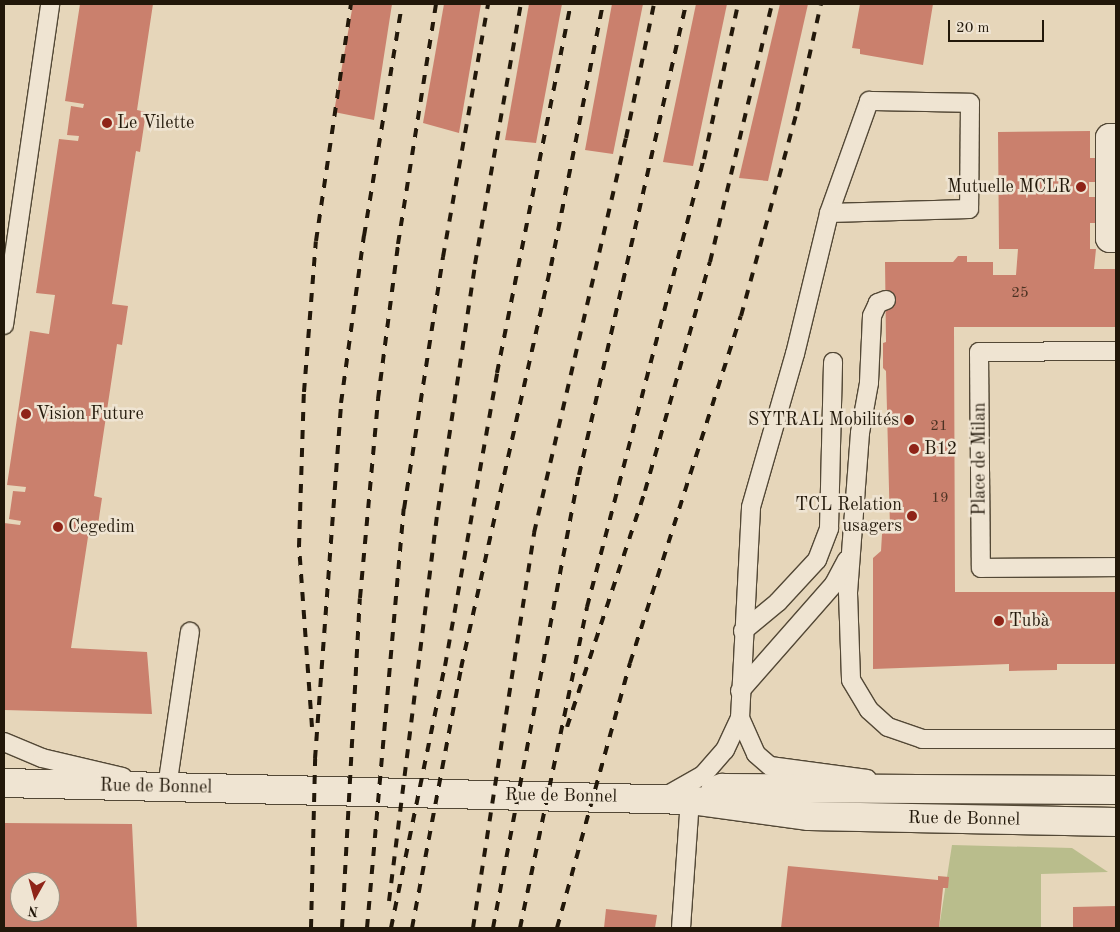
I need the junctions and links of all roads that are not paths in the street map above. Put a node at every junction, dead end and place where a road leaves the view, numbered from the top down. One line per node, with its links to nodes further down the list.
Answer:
1 (50, 4): 7 (lane)
2 (1116, 138): 3 (main road)
3 (1113, 173): 5 (main road)
4 (829, 213): 4 (lane); 12 (lane)
5 (1116, 238)
6 (886, 300): 10 (lane)
7 (4, 325)
8 (1116, 351): 11 (lane, Place de Milan)
9 (833, 362): 12 (lane)
10 (852, 548): 14 (lane); 16 (lane)
11 (1116, 567)
12 (743, 631): 14 (lane)
13 (190, 632): 19 (lane)
14 (740, 690): 15 (lane)
15 (740, 718): 20 (lane); 22 (lane)
16 (1116, 739)
17 (4, 742): 19 (lane)
18 (4, 783): 19 (main road, Rue de Bonnel)
19 (166, 787): 22 (main road, Rue de Bonnel)
20 (890, 790): 21 (main road); 23 (main road)
21 (1116, 790)
22 (660, 799): 23 (main road, Rue de Bonnel)
23 (690, 800): 24 (main road, Rue de Bonnel); 25 (lane)
24 (1116, 822)
25 (681, 928)

